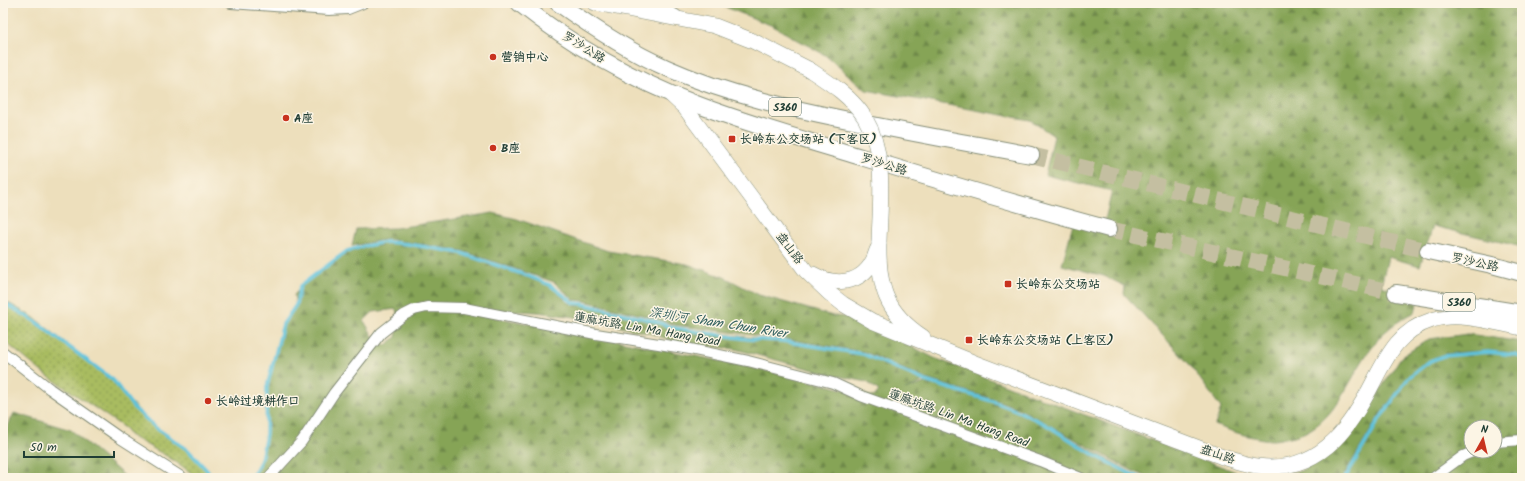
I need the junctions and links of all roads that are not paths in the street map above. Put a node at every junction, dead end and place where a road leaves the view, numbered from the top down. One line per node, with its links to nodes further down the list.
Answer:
1 (231, 3): 2 (street)
2 (363, 3)
3 (519, 3): 8 (main road, 罗沙公路 / S360)
4 (558, 3): 9 (main road, 罗沙公路 / S360)
5 (595, 3): 7 (main road)
6 (659, 3): 7 (street)
7 (704, 24): 11 (main road, 盘山路, bridge)
8 (665, 91): 10 (main road, 罗沙公路 / S360); 13 (main road, 盘山路)
9 (1031, 155)
10 (1109, 229)
11 (879, 242): 13 (main road); 19 (main road, 盘山路)
12 (1428, 251): 14 (main road, 罗沙公路)
13 (806, 271): 19 (main road, 盘山路)
14 (1522, 273)
15 (1396, 293): 16 (main road, S360)
16 (1522, 313)
17 (1522, 328): 19 (main road, 盘山路)
18 (3, 352): 23 (street)
19 (956, 355)
20 (1522, 440): 21 (street)
21 (1503, 441)
22 (1463, 456): 26 (street)
23 (183, 478)
24 (268, 478): 25 (street, 蓮麻坑路 Lin Ma Hang Road)
25 (1081, 478)
26 (1433, 478)

